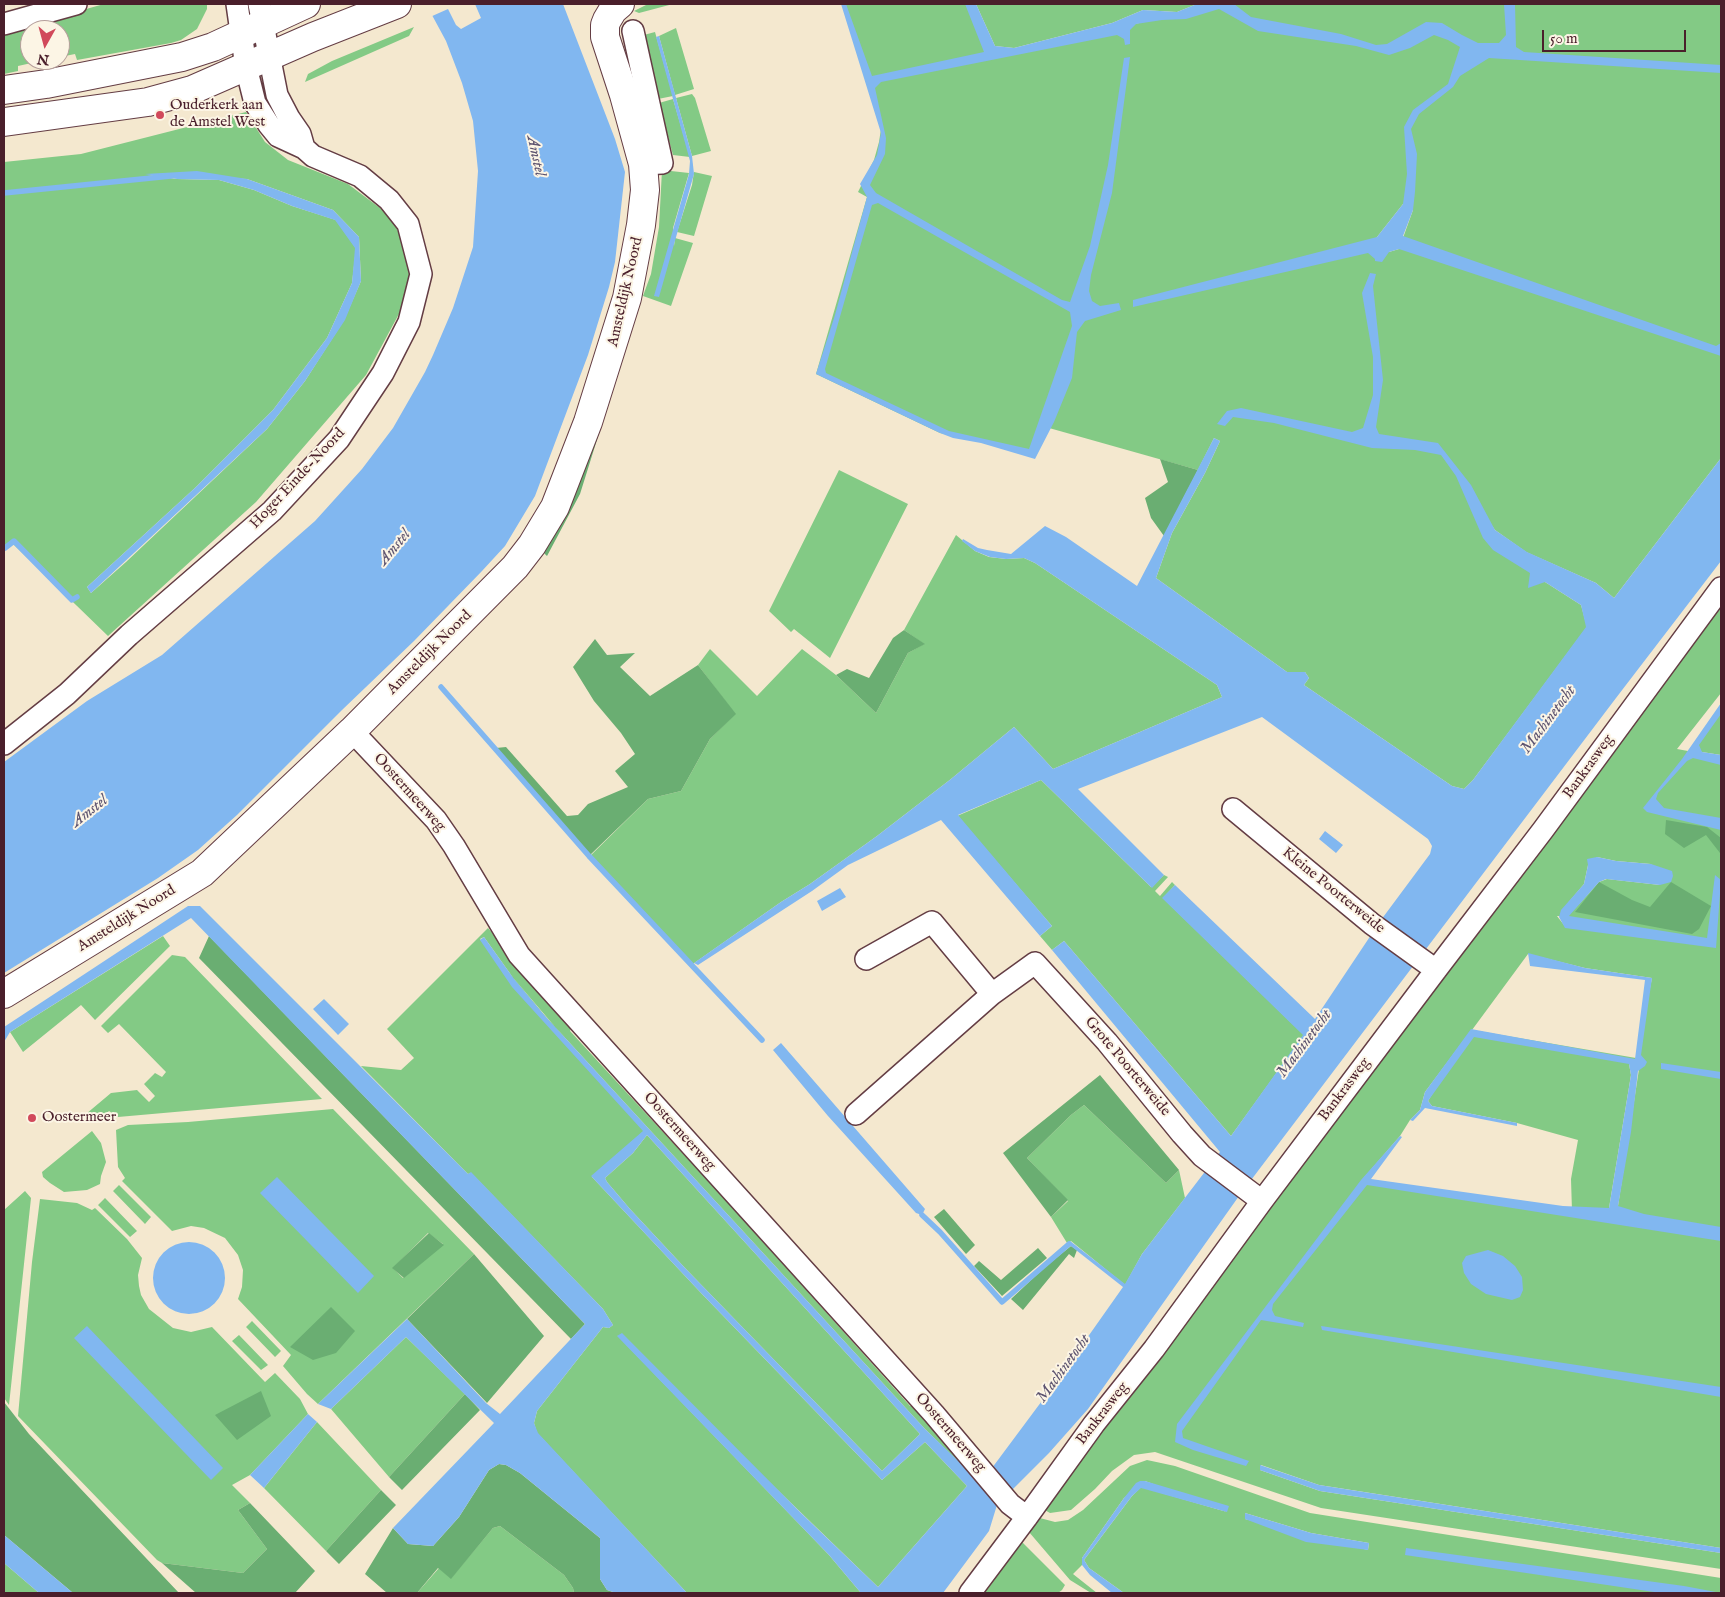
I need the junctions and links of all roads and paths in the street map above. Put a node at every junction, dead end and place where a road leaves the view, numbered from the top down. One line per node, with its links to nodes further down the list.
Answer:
1 (76, 4): 6 (street)
2 (237, 4): 8 (street, Hoger Einde-Noord)
3 (306, 4): 8 (street)
4 (397, 4): 8 (street)
5 (620, 4): 11 (street, Amsteldijk Noord)
6 (4, 24)
7 (633, 31): 11 (street)
8 (257, 36): 9 (street); 10 (street); 14 (street, Hoger Einde-Noord)
9 (4, 90)
10 (4, 122)
11 (643, 164): 13 (street, Amsteldijk Noord)
12 (1721, 588): 17 (street, Bankrasweg)
13 (352, 731): 18 (street, Amsteldijk Noord); 22 (street, Oostermeerweg)
14 (4, 744)
15 (1232, 809): 17 (street, Kleine Poorterweide)
16 (866, 959): 19 (street)
17 (1429, 964): 21 (street, Bankrasweg)
18 (4, 994)
19 (992, 994): 20 (street, Grote Poorterweide); 21 (street, Grote Poorterweide)
20 (856, 1114)
21 (1255, 1196): 22 (street, Bankrasweg)
22 (1027, 1517): 23 (street, Bankrasweg)
23 (970, 1593)

